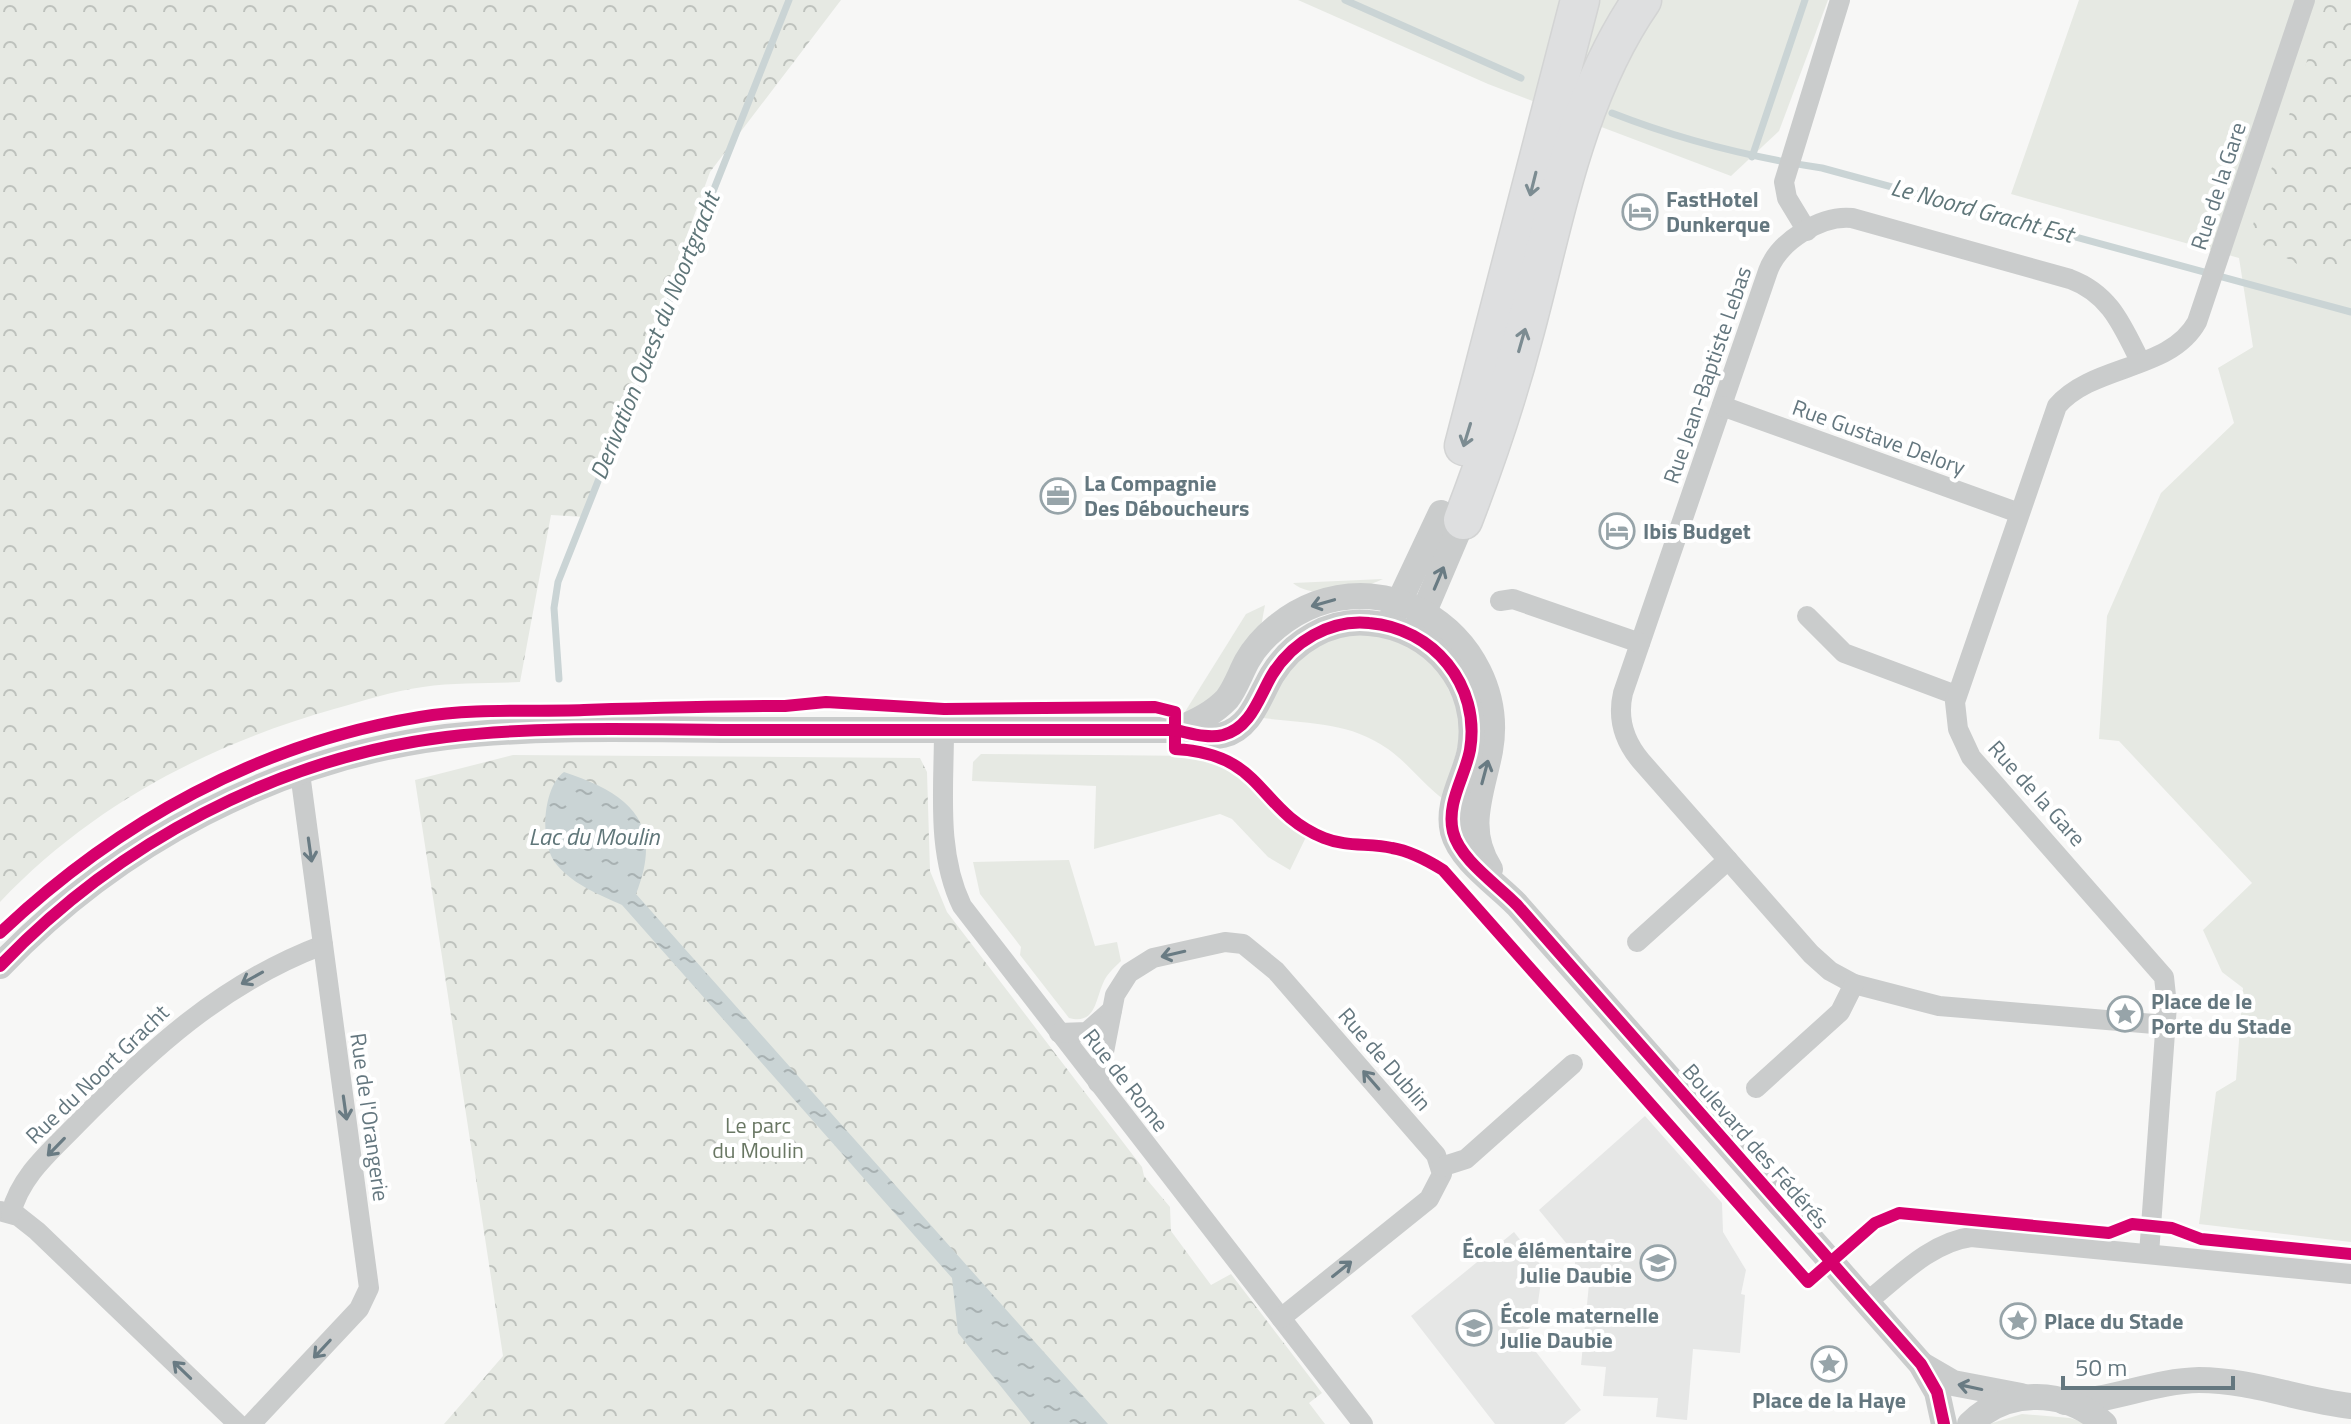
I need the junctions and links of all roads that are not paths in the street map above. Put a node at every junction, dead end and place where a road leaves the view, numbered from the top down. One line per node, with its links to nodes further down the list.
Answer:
1 (1572, 0): 7 (highway)
2 (1580, 0): 7 (highway)
3 (1602, 0): 8 (highway)
4 (1642, 0): 8 (highway)
5 (1840, 0): 9 (street)
6 (2305, 0): 10 (street, Rue de la Gare)
7 (1564, 65): 13 (highway, one-way to 13)
8 (1552, 225): 13 (highway, one-way to 8)
9 (1807, 231): 10 (street, Rue Jean-Baptiste Lebas); 11 (street, Rue Jean-Baptiste Lebas)
10 (2140, 361): 12 (street, Rue de la Gare)
11 (1722, 406): 12 (street, Rue Gustave Delory); 18 (street, Rue Jean-Baptiste Lebas)
12 (2019, 513): 19 (street, Rue de la Gare)
13 (1452, 517): 15 (street); 17 (street, one-way to 13)
14 (1500, 601): 18 (street)
15 (1394, 614): 17 (street); 20 (street)
16 (1807, 616): 19 (street)
17 (1419, 624): 37 (street, Boulevard des Fédérés)
18 (1640, 643): 22 (street, Rue Jean-Baptiste Lebas)
19 (1956, 695): 28 (street, Rue de la Gare)
20 (944, 730): 21 (street); 29 (street, Rue de Rome)
21 (300, 773): 24 (street, Rue de l'Orangerie, one-way to 24); 25 (street)
22 (1728, 860): 23 (street); 26 (street, Rue Jean-Baptiste Lebas)
23 (1637, 942)
24 (323, 945): 34 (street, Rue du Noort Gracht, one-way to 34); 44 (street, Rue de l'Orangerie, one-way to 44)
25 (0, 966)
26 (1854, 984): 28 (street, Rue Jean-Baptiste Lebas); 32 (street)
27 (1112, 1010): 29 (street, Rue de Dublin); 31 (street, Rue de Dublin); 33 (street, Rue de Dublin, one-way to 27)
28 (2166, 1025): 35 (street, Rue de la Gare)
29 (1059, 1033): 31 (street, Rue de Rome)
30 (1573, 1064): 33 (street)
31 (1098, 1083): 38 (street, Rue de Rome)
32 (1756, 1088)
33 (1441, 1167): 38 (street, one-way to 33)
34 (6, 1212): 43 (street, one-way to 34)
35 (2149, 1254): 36 (street); 37 (street)
36 (2351, 1274)
37 (1867, 1302): 39 (street, Boulevard des Fédérés)
38 (1281, 1318): 45 (street, Rue de Rome)
39 (1921, 1364): 40 (street, Boulevard des Fédérés, one-way to 39); 46 (street, Boulevard des Fédérés)
40 (2024, 1396): 41 (street); 47 (street)
41 (2065, 1402): 42 (street); 48 (street)
42 (2351, 1406)
43 (238, 1424)
44 (251, 1424)
45 (1363, 1424)
46 (1944, 1424)
47 (1970, 1424)
48 (2104, 1424)

